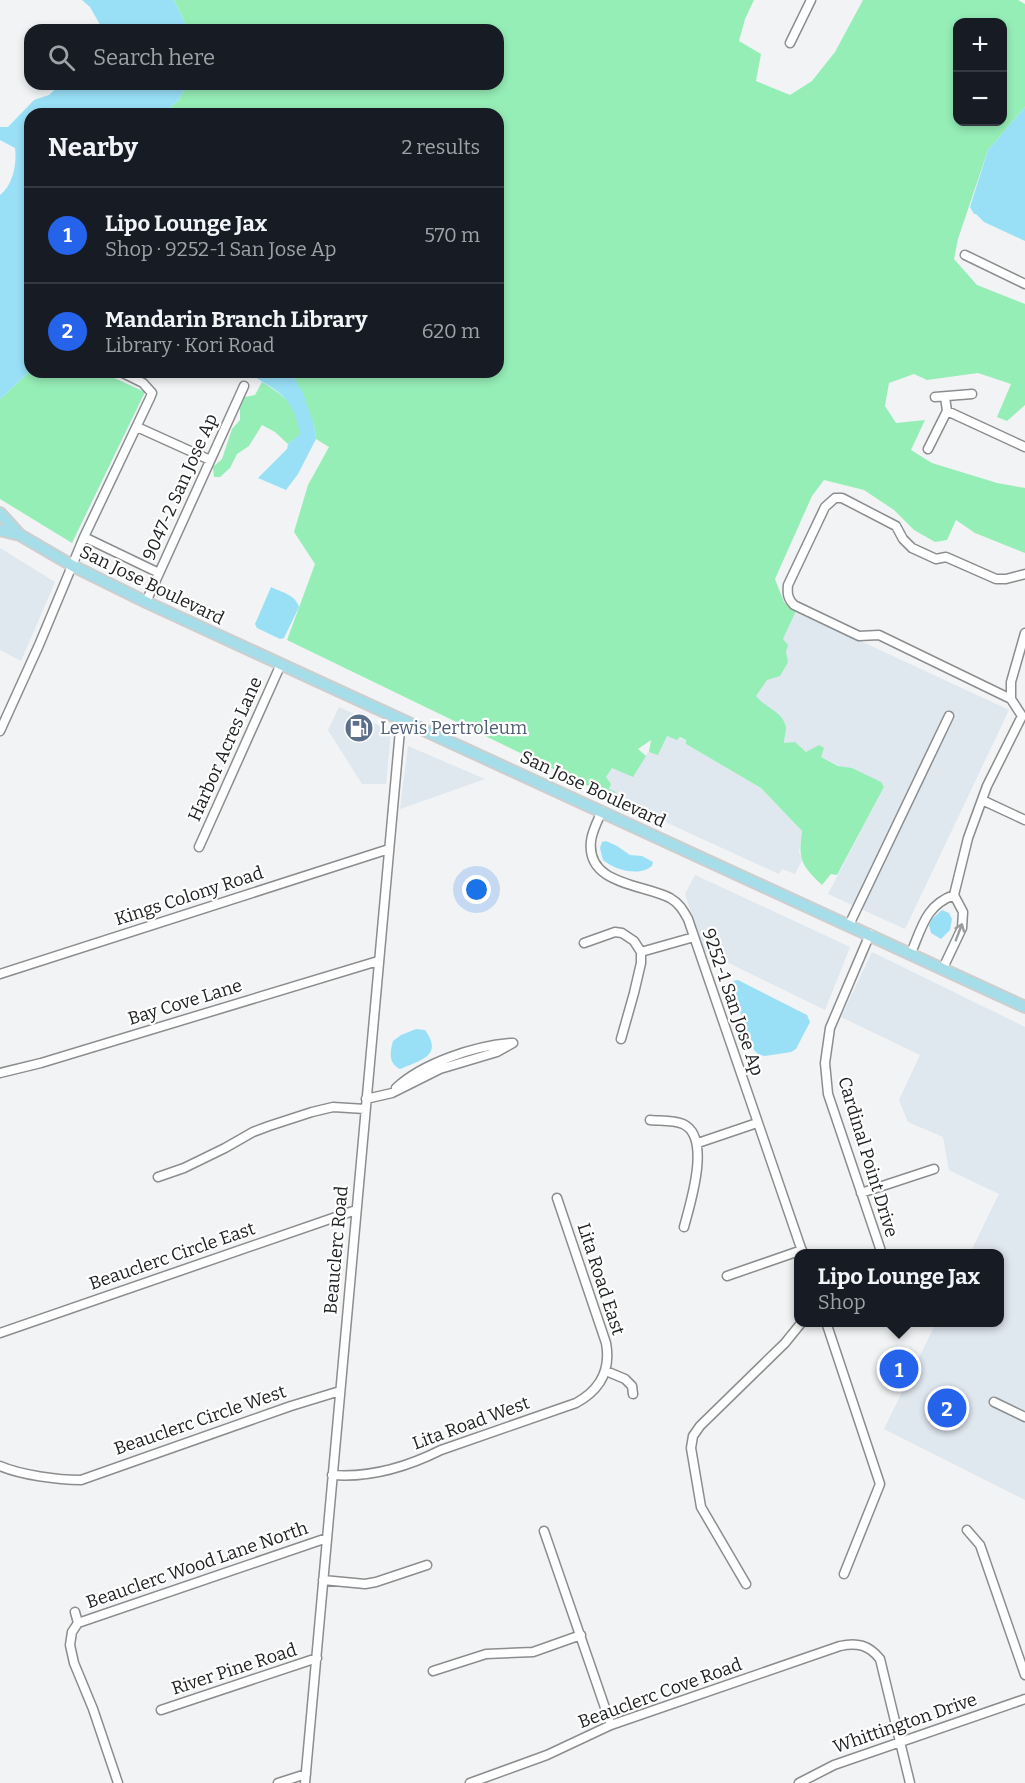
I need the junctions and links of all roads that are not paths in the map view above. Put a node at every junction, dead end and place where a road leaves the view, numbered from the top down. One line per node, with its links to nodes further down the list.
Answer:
1 (811, 0): 2 (street)
2 (790, 43)
3 (964, 255): 4 (street)
4 (1025, 284)
5 (133, 378): 11 (street)
6 (244, 386): 14 (street, 9047-2 San Jose Ap)
7 (972, 394): 8 (street)
8 (945, 397): 9 (street); 10 (street)
9 (935, 398)
10 (947, 411): 12 (street); 13 (street)
11 (137, 427): 14 (street); 18 (street)
12 (1025, 447)
13 (928, 449)
14 (210, 460): 20 (street, 9047-2 San Jose Ap)
15 (0, 513): 17 (main road, San Jose Boulevard)
16 (0, 530): 17 (main road, San Jose Boulevard)
17 (20, 535): 19 (main road, San Jose Boulevard)
18 (84, 537): 19 (street); 20 (street)
19 (73, 566): 22 (main road, San Jose Boulevard); 29 (street)
20 (159, 573): 22 (street, 9047-2 San Jose Ap)
21 (1025, 574): 25 (street)
22 (146, 602): 24 (main road, San Jose Boulevard)
23 (1025, 633): 25 (street)
24 (281, 664): 28 (main road, San Jose Boulevard); 33 (street, Harbor Acres Lane)
25 (1011, 699): 26 (street)
26 (1023, 715): 30 (street)
27 (949, 716): 36 (street)
28 (401, 719): 31 (main road, San Jose Boulevard); 34 (street, Beauclerc Road)
29 (0, 731)
30 (982, 800): 32 (street); 35 (street)
31 (602, 811): 36 (main road, San Jose Boulevard); 38 (street, 9252-1 San Jose Ap)
32 (1025, 820)
33 (199, 847)
34 (388, 849): 42 (street, Beauclerc Road); 44 (street, Kings Colony Road)
35 (954, 894): 41 (street); 43 (street, one-way to 35)
36 (849, 925): 37 (main road, San Jose Boulevard)
37 (870, 934): 41 (main road, San Jose Boulevard); 56 (street, Cardinal Point Drive)
38 (693, 937): 40 (street); 52 (street, 9252-1 San Jose Ap)
39 (584, 943): 40 (street)
40 (640, 952): 46 (street)
41 (910, 953): 43 (main road, San Jose Boulevard)
42 (378, 961): 48 (street, Bay Cove Lane); 49 (street, Beauclerc Road)
43 (942, 968): 45 (main road, San Jose Boulevard)
44 (0, 974)
45 (1025, 1007)
46 (621, 1040)
47 (454, 1061): 47 (street); 49 (street)
48 (0, 1073)
49 (366, 1099): 50 (street, Beauclerc Road)
50 (365, 1109): 55 (street); 58 (street, Beauclerc Road)
51 (650, 1120): 53 (street)
52 (757, 1123): 53 (street); 60 (street, 9252-1 San Jose Ap)
53 (698, 1143): 59 (street)
54 (934, 1168): 56 (street)
55 (158, 1177)
56 (861, 1193): 61 (street, Cardinal Point Drive)
57 (557, 1198): 67 (street, Lita Road East)
58 (356, 1210): 66 (street, Beauclerc Circle East); 68 (street, Beauclerc Road)
59 (684, 1227)
60 (802, 1249)
61 (880, 1249)
62 (794, 1255): 63 (street)
63 (727, 1276)
64 (799, 1327): 80 (street)
65 (827, 1327): 78 (street)
66 (0, 1333)
67 (606, 1371): 69 (street); 73 (street, Lita Road West)
68 (340, 1391): 72 (street, Beauclerc Circle West); 73 (street, Beauclerc Road)
69 (633, 1394)
70 (994, 1401): 71 (street)
71 (1025, 1416)
72 (0, 1466)
73 (332, 1475): 76 (street, Beauclerc Road)
74 (967, 1530): 86 (street)
75 (544, 1531): 83 (street)
76 (327, 1538): 79 (street, Beauclerc Road); 82 (street, Beauclerc Wood Lane North)
77 (427, 1565): 79 (street)
78 (844, 1575)
79 (323, 1580): 84 (street, Beauclerc Road)
80 (746, 1584)
81 (75, 1612): 82 (street)
82 (78, 1623): 92 (street)
83 (581, 1635): 85 (street); 89 (street)
84 (316, 1658): 88 (street, River Pine Road); 91 (street, Beauclerc Road)
85 (432, 1671)
86 (1025, 1675)
87 (1025, 1699): 90 (street, Whittington Drive)
88 (161, 1710)
89 (611, 1725): 90 (street, Beauclerc Cove Road); 94 (street, Beauclerc Cove Road)
90 (901, 1742): 95 (street, Whittington Drive); 96 (street)
91 (305, 1779): 93 (street)
92 (118, 1783)
93 (278, 1783)
94 (470, 1783)
95 (799, 1783)
96 (910, 1783)

